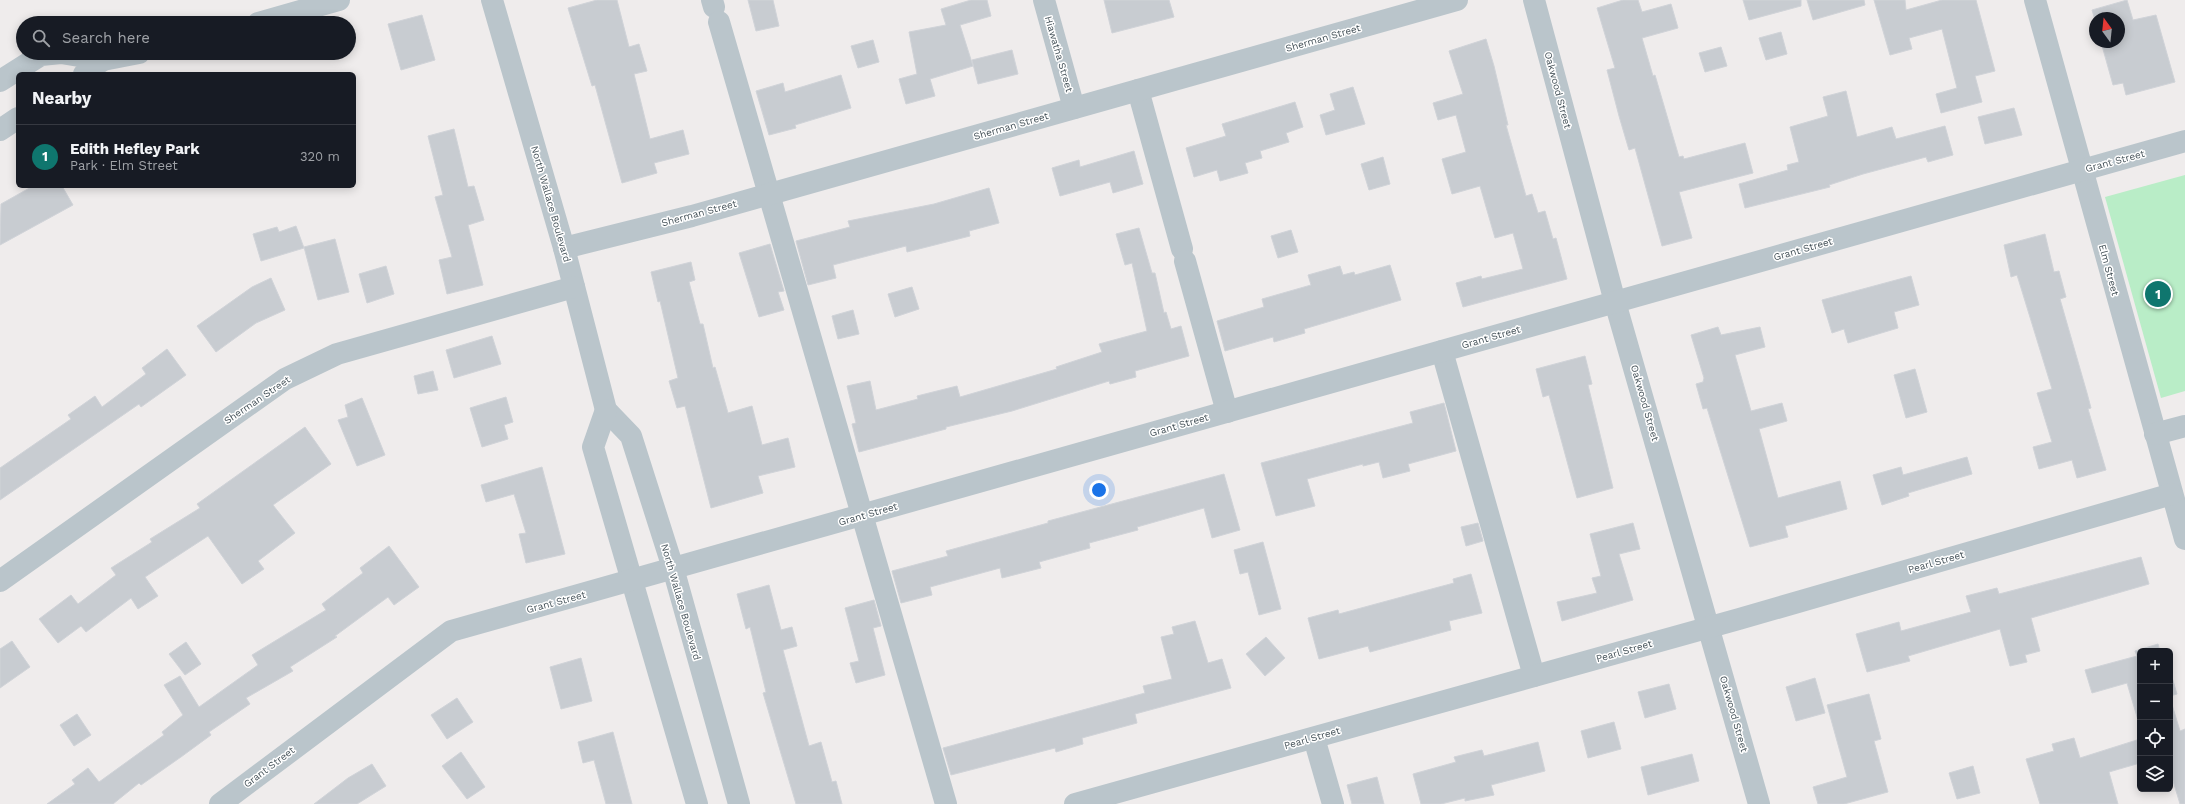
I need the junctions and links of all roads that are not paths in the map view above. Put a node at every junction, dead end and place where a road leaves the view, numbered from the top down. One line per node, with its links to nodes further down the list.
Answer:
1 (340, 0): 8 (street)
2 (492, 0): 20 (street, North Wallace Boulevard)
3 (1044, 0): 14 (street, Hiawatha Street)
4 (1457, 0): 13 (street, Sherman Street)
5 (1534, 0): 22 (street, Oakwood Street)
6 (2035, 0): 18 (street, Elm Street)
7 (715, 10): 19 (street)
8 (283, 16)
9 (34, 60): 12 (street)
10 (103, 60): 11 (street)
11 (87, 72)
12 (0, 81)
13 (1138, 90): 14 (street, Sherman Street); 25 (street)
14 (1074, 108): 19 (street, Sherman Street)
15 (16, 119): 16 (street)
16 (0, 130)
17 (2185, 142): 18 (street, Grant Street)
18 (2082, 170): 22 (street, Grant Street); 27 (street, Elm Street)
19 (767, 194): 20 (street, Sherman Street); 29 (street)
20 (564, 248): 21 (street, North Wallace Boulevard)
21 (574, 287): 24 (street, North Wallace Boulevard); 33 (street, Sherman Street)
22 (1615, 302): 23 (street, Grant Street); 34 (street, Oakwood Street)
23 (1442, 351): 25 (street, Grant Street); 35 (street)
24 (606, 410): 31 (street, North Wallace Boulevard); 32 (street)
25 (1227, 412): 29 (street, Grant Street)
26 (2185, 426): 27 (street)
27 (2155, 434): 28 (street, Elm Street)
28 (2172, 494): 30 (street, Elm Street); 34 (street, Pearl Street)
29 (863, 515): 31 (street, Grant Street); 40 (street)
30 (2185, 539)
31 (673, 568): 32 (street, Grant Street); 39 (street, North Wallace Boulevard)
32 (633, 580): 37 (street, Grant Street); 38 (street)
33 (0, 581)
34 (1709, 627): 35 (street, Pearl Street); 43 (street, Oakwood Street)
35 (1534, 676): 36 (street, Pearl Street)
36 (1314, 738): 41 (street, Pearl Street); 42 (street)
37 (220, 804)
38 (697, 804)
39 (739, 804)
40 (946, 804)
41 (1075, 804)
42 (1333, 804)
43 (1759, 804)

